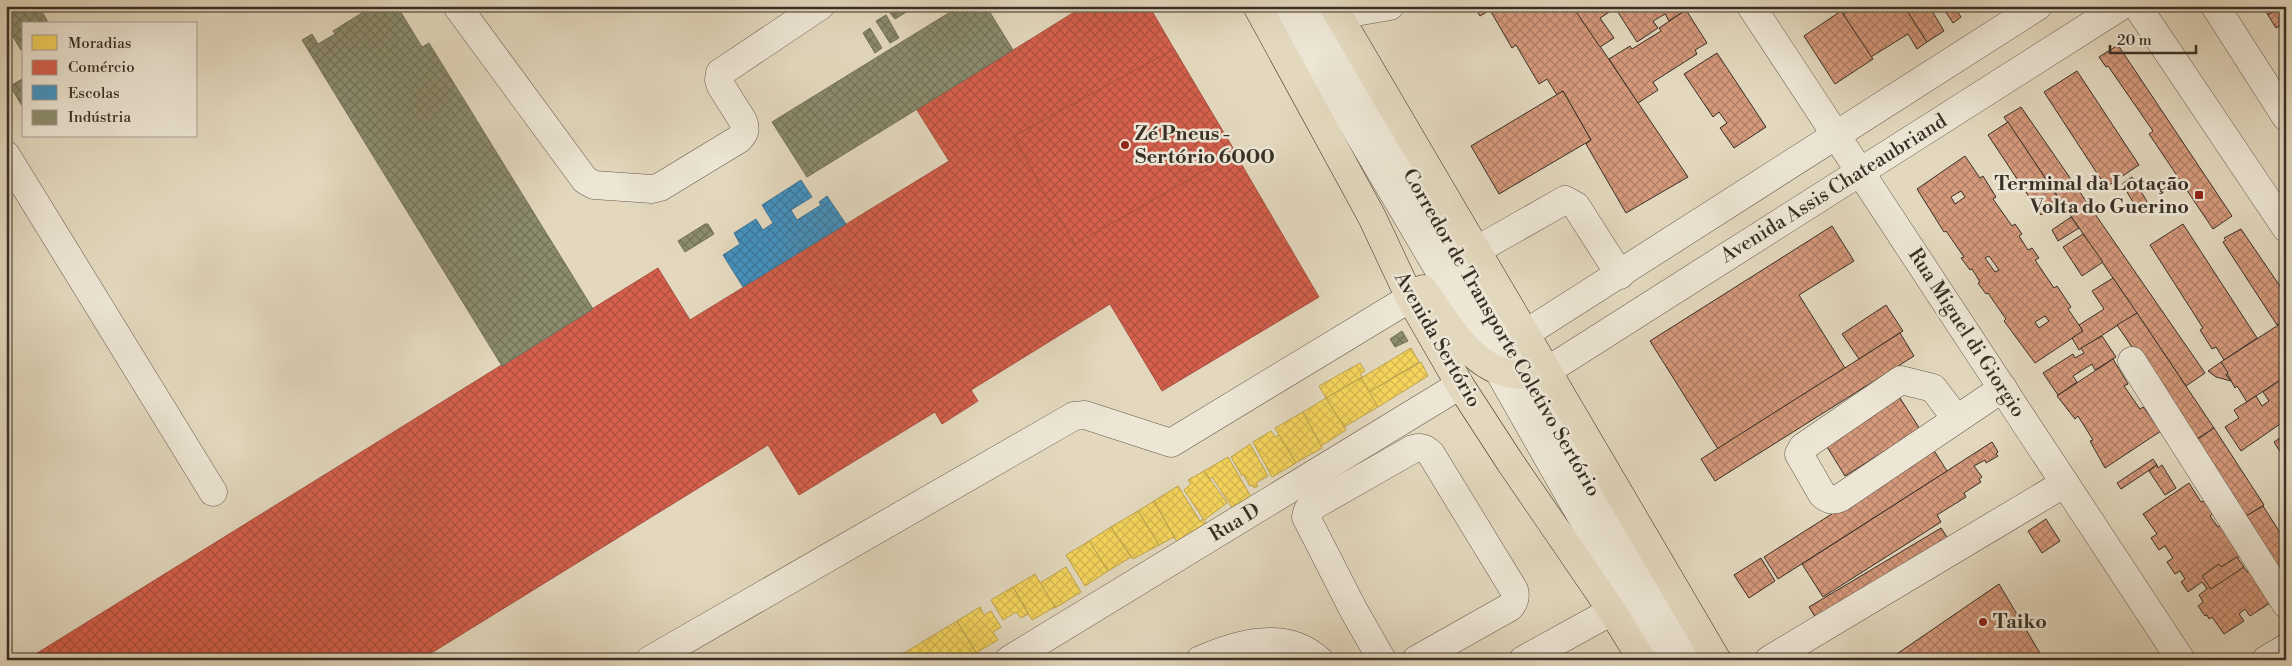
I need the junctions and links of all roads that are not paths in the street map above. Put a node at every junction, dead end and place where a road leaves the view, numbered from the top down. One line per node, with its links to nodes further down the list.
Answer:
1 (457, 6): 2 (street)
2 (820, 6)
3 (1257, 6): 17 (main road, Avenida Sertório)
4 (1283, 6): 24 (street, Corredor de Transporte Coletivo Sertório)
5 (1309, 6): 25 (street, Corredor de Transporte Coletivo Sertório)
6 (1390, 6): 12 (street)
7 (1751, 6): 14 (street, Rua Miguel di Giorgio)
8 (2038, 6): 14 (street, Avenida Assis Chateaubriand)
9 (2121, 6): 16 (street, Avenida Assis Chateaubriand)
10 (2137, 6): 18 (street)
11 (2215, 6): 13 (street)
12 (1335, 11): 19 (main road)
13 (2286, 117)
14 (1837, 136): 16 (street, Rua Miguel di Giorgio); 20 (street, Avenida Assis Chateaubriand)
15 (6, 155): 30 (street)
16 (1860, 172): 25 (street, Avenida Assis Chateaubriand); 27 (street, Rua Miguel di Giorgio)
17 (1372, 217): 21 (main road, Avenida Sertório); 24 (main road)
18 (2286, 228)
19 (1475, 251): 20 (street); 22 (main road)
20 (1620, 275): 22 (street, Avenida Assis Chateaubriand)
21 (1410, 298): 26 (main road, Avenida Sertório); 34 (street)
22 (1525, 334): 25 (main road)
23 (2132, 361): 31 (street)
24 (1498, 370): 25 (main road); 42 (street, Corredor de Transporte Coletivo Sertório)
25 (1537, 373): 43 (street, Corredor de Transporte Coletivo Sertório); 44 (main road)
26 (1460, 385): 32 (main road, Avenida Sertório); 35 (street, Rua D)
27 (2003, 388): 28 (street); 29 (street, Rua Miguel di Giorgio)
28 (1956, 418): 28 (street)
29 (2065, 484): 45 (street); 46 (street, Rua Miguel di Giorgio)
30 (213, 492)
31 (2286, 604)
32 (1612, 611): 40 (street); 41 (main road, Avenida Sertório)
33 (2286, 648): 47 (street)
34 (650, 660)
35 (1009, 660)
36 (1200, 660): 37 (street)
37 (1319, 660)
38 (1382, 660): 39 (street)
39 (1416, 660)
40 (1523, 660)
41 (1642, 660)
42 (1663, 660)
43 (1692, 660)
44 (1717, 660)
45 (1769, 660)
46 (2181, 660)
47 (2266, 660)

